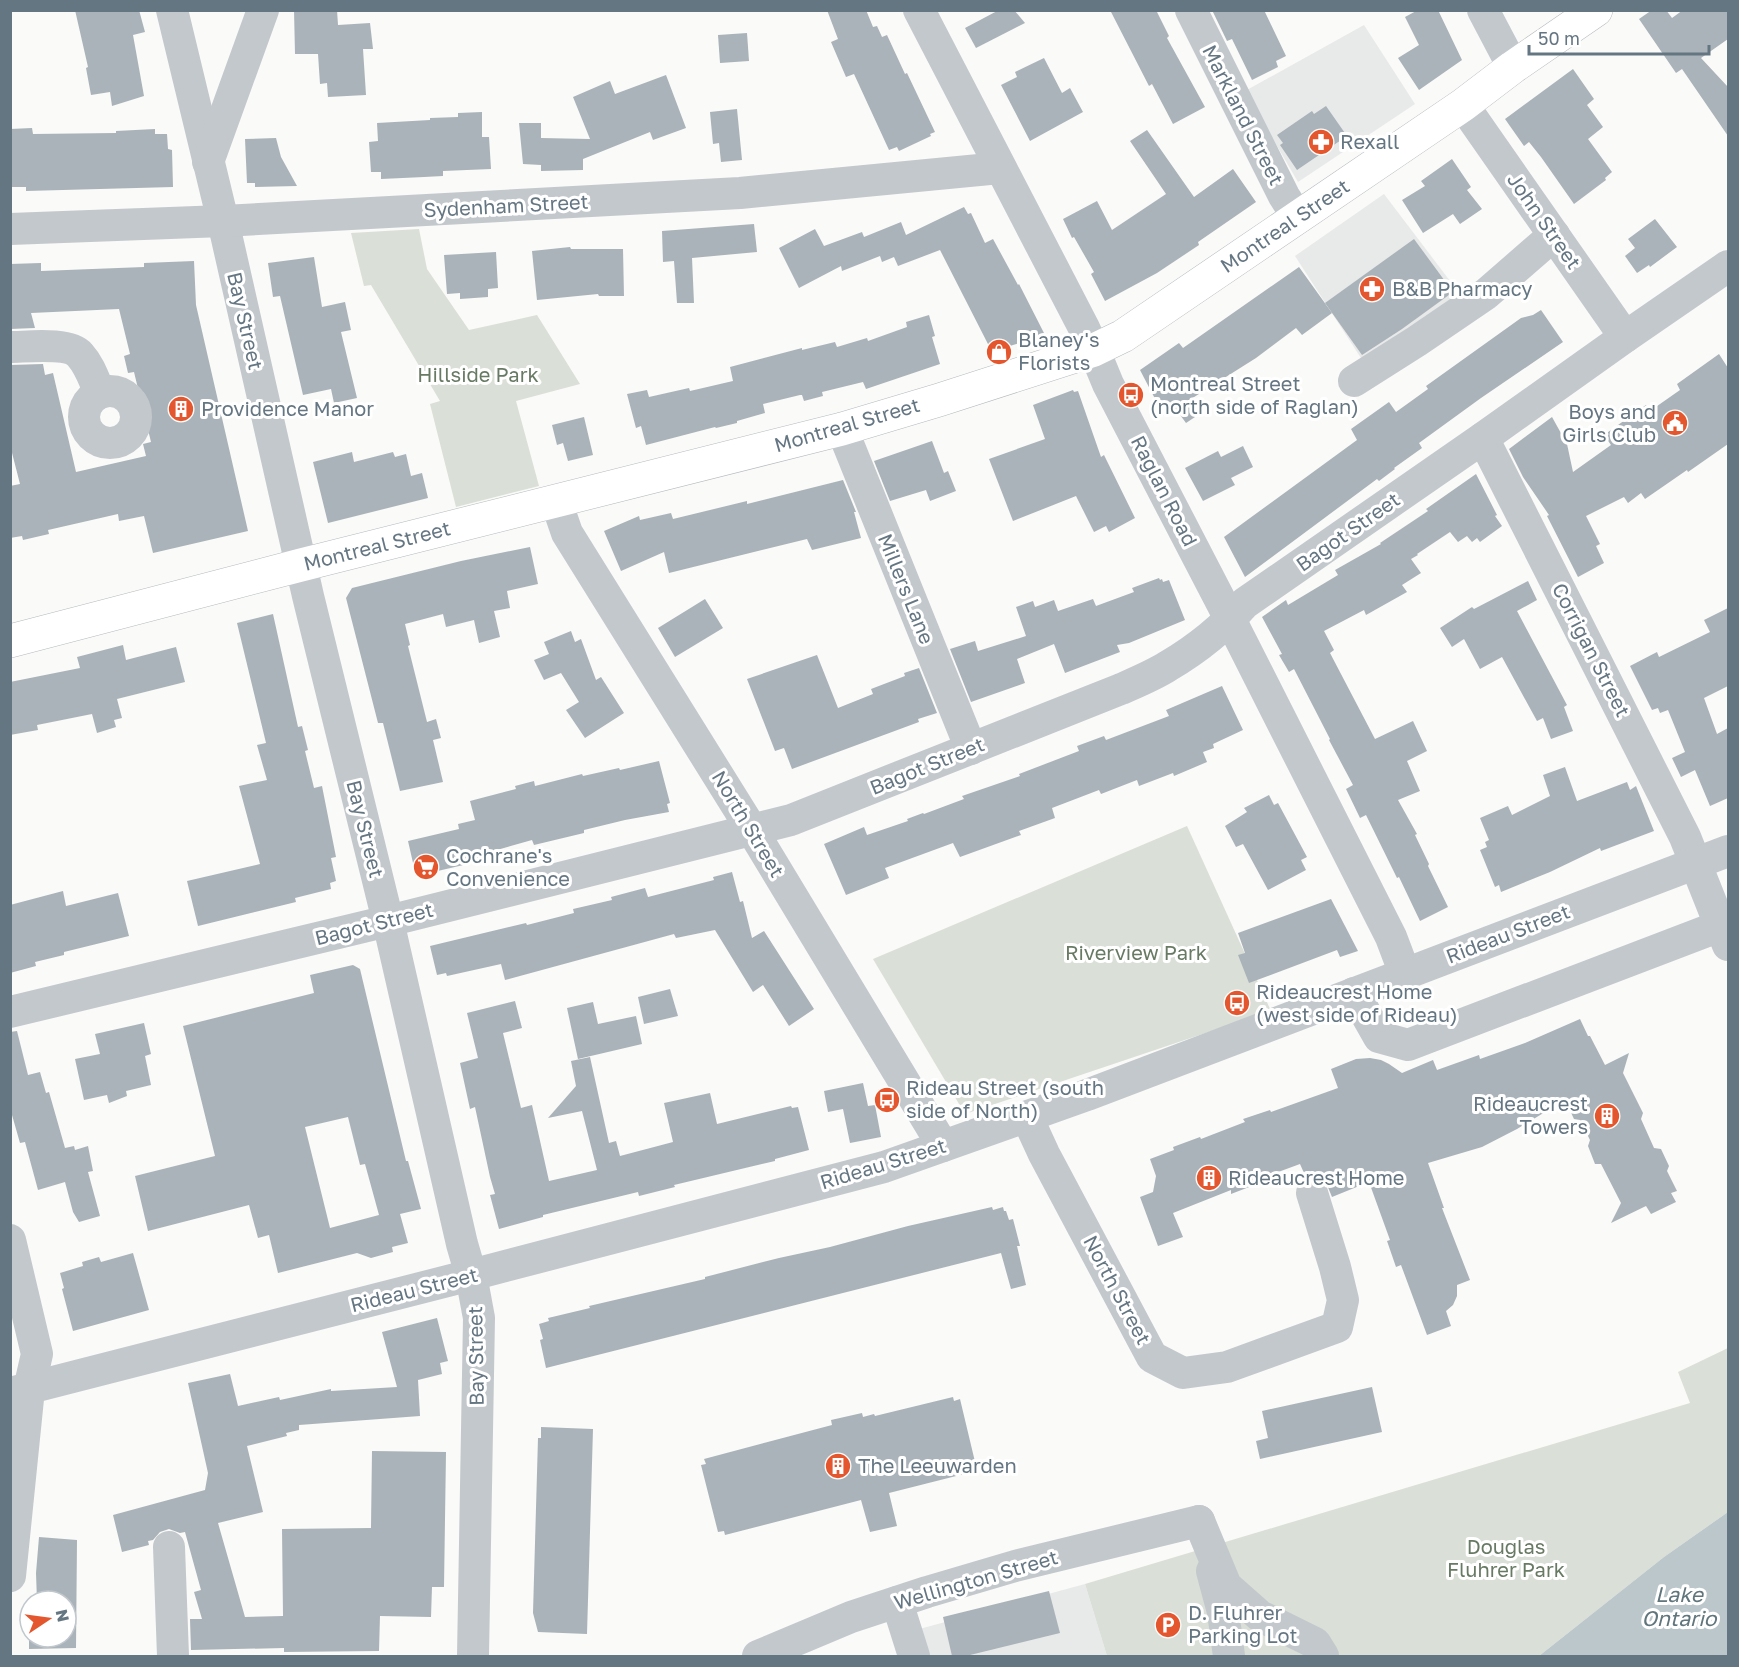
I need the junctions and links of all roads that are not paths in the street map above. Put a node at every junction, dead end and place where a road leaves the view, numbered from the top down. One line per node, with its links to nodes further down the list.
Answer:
1 (172, 10): 9 (street, Bay Street)
2 (263, 10): 9 (street)
3 (919, 10): 10 (street, Raglan Road)
4 (1191, 10): 11 (street, Markland Street)
5 (1484, 10): 7 (street)
6 (1596, 10): 7 (main road, Montreal Street)
7 (1513, 68): 8 (main road, Montreal Street)
8 (1463, 105): 11 (main road, Montreal Street); 14 (street, John Street)
9 (208, 162): 12 (street, Bay Street)
10 (1000, 168): 12 (street, Sydenham Street); 18 (street, Raglan Road)
11 (1298, 218): 18 (main road, Montreal Street)
12 (222, 221): 13 (street, Sydenham Street); 24 (street, Bay Street)
13 (10, 229)
14 (1554, 235): 16 (street, John Street); 19 (street)
15 (1728, 266): 16 (street, Bagot Street)
16 (1625, 337): 22 (street, Bagot Street)
17 (10, 347): 20 (street)
18 (1095, 350): 21 (main road, Montreal Street); 25 (street, Raglan Road)
19 (1354, 381)
20 (100, 393)
21 (842, 429): 23 (main road, Montreal Street); 27 (street, Millers Lane)
22 (1483, 438): 25 (street, Bagot Street); 30 (street, Corrigan Street)
23 (556, 501): 24 (main road, Montreal Street); 28 (street, North Street)
24 (301, 565): 26 (main road, Montreal Street); 31 (street, Bay Street)
25 (1230, 619): 27 (street, Bagot Street); 33 (street, Raglan Road)
26 (10, 641)
27 (971, 749): 28 (street, Bagot Street)
28 (752, 830): 31 (street, Bagot Street); 37 (street, North Street)
29 (1728, 850): 30 (street, Rideau Street)
30 (1695, 863): 32 (street, Corrigan Street); 33 (street, Rideau Street)
31 (388, 921): 35 (street, Bagot Street); 40 (street, Bay Street)
32 (1724, 935): 34 (street)
33 (1405, 974): 34 (street, Rideau Street)
34 (1354, 993): 36 (street, Rideau Street)
35 (10, 1012)
36 (1026, 1117): 37 (street, Rideau Street); 38 (street, North Street)
37 (943, 1146): 40 (street, Rideau Street)
38 (1312, 1192)
39 (10, 1240): 41 (street)
40 (471, 1275): 41 (street, Rideau Street); 47 (street, Bay Street)
41 (20, 1391): 44 (street)
42 (1199, 1521): 45 (street, Wellington Street); 50 (street); 51 (street)
43 (169, 1547): 46 (street)
44 (10, 1576)
45 (897, 1602): 48 (street, Wellington Street); 49 (street)
46 (173, 1656)
47 (473, 1656)
48 (758, 1656)
49 (914, 1656)
50 (1229, 1656)
51 (1323, 1656)

